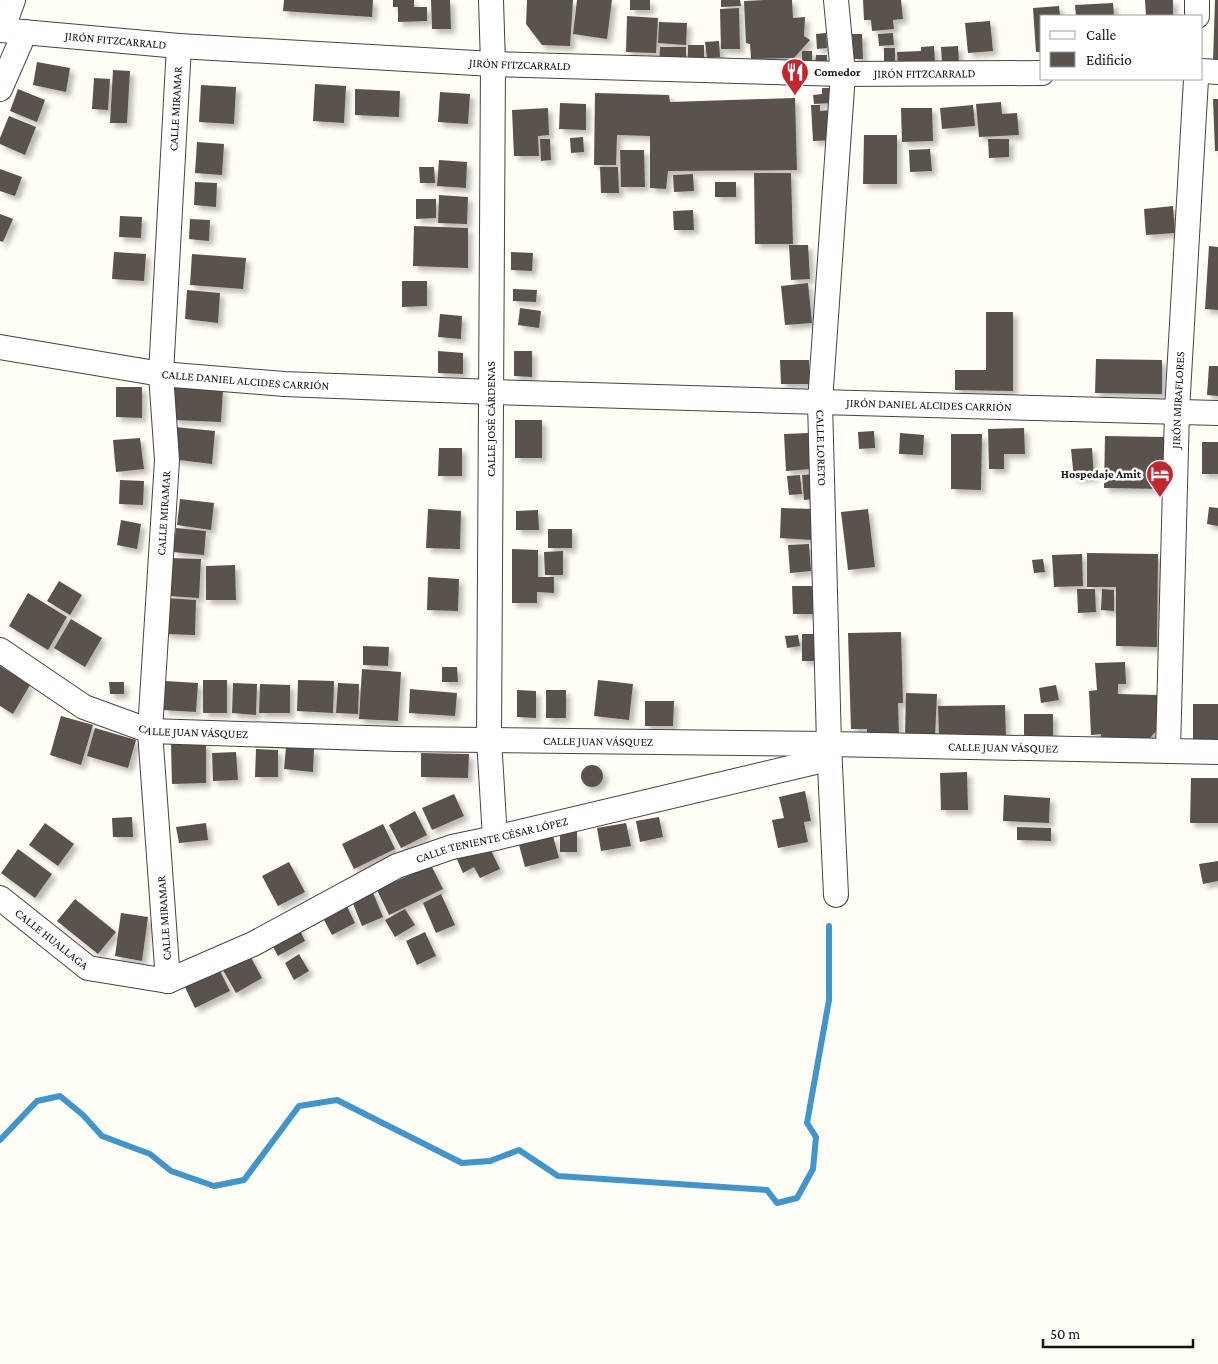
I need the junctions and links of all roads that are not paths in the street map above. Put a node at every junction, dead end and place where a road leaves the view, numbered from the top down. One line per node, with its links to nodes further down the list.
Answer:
1 (13, 0): 6 (street)
2 (491, 0): 8 (street, CALLE JOSÉ CÁRDENAS)
3 (836, 0): 12 (street, CALLE LORETO)
4 (1197, 0): 5 (street)
5 (1197, 15)
6 (9, 31): 7 (street, JIRÓN FITZCARRALD); 14 (street)
7 (179, 46): 8 (street, JIRÓN FITZCARRALD); 16 (street, CALLE MIRAMAR)
8 (493, 64): 12 (street, JIRÓN FITZCARRALD); 17 (street, CALLE JOSÉ CÁRDENAS)
9 (1203, 71): 10 (street)
10 (1218, 72)
11 (1040, 73): 12 (street, JIRÓN FITZCARRALD)
12 (843, 74): 18 (street, CALLE LORETO)
13 (1196, 80): 19 (street, JIRÓN MIRAFLORES)
14 (0, 88)
15 (0, 347): 16 (street, CALLE DANIEL ALCIDES CARRIÓN)
16 (161, 374): 17 (street, CALLE DANIEL ALCIDES CARRIÓN); 22 (street, CALLE MIRAMAR)
17 (492, 392): 18 (street, JIRÓN DANIEL ALCIDES CARRIÓN); 23 (street, CALLE JOSÉ CÁRDENAS)
18 (820, 402): 19 (street, JIRÓN DANIEL ALCIDES CARRIÓN); 24 (street, CALLE LORETO)
19 (1178, 411): 20 (street, JIRÓN DANIEL ALCIDES CARRIÓN); 25 (street, JIRÓN MIRAFLORES)
20 (1218, 413)
21 (0, 650): 22 (street, CALLE JUAN VÁSQUEZ)
22 (150, 731): 23 (street, CALLE JUAN VÁSQUEZ); 30 (street, CALLE MIRAMAR)
23 (489, 740): 24 (street, CALLE JUAN VÁSQUEZ); 27 (street, CALLE JOSÉ CÁRDENAS)
24 (829, 744): 25 (street, CALLE JUAN VÁSQUEZ); 27 (street, CALLE TENIENTE CÉSAR LÓPEZ); 28 (street, CALLE LORETO)
25 (1168, 751): 26 (street, CALLE JUAN VÁSQUEZ)
26 (1218, 752)
27 (495, 838): 30 (street, CALLE TENIENTE CÉSAR LÓPEZ)
28 (836, 895)
29 (0, 898): 30 (street, CALLE HUALLAGA)
30 (168, 981)

